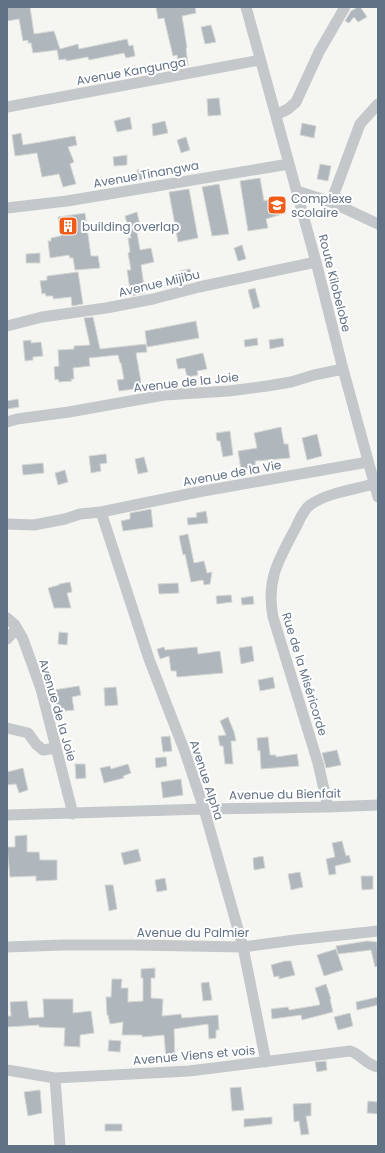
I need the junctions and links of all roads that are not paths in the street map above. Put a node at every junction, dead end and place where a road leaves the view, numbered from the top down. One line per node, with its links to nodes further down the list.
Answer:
1 (246, 7): 3 (street, Route Kilobelobe)
2 (346, 7): 6 (street)
3 (260, 60): 5 (street, Avenue Kangunga); 6 (street, Route Kilobelobe)
4 (378, 104): 9 (street)
5 (7, 107)
6 (276, 115): 7 (street, Route Kilobelobe)
7 (289, 164): 8 (street, Route Kilobelobe); 10 (street, Avenue Tinangwa)
8 (297, 190): 9 (street); 12 (street, Route Kilobelobe)
9 (331, 202): 11 (street)
10 (7, 208)
11 (378, 224)
12 (316, 262): 13 (street, Avenue Mijibu); 14 (street, Route Kilobelobe)
13 (7, 326)
14 (343, 369): 15 (street, Avenue de la Joie); 16 (street, Route Kilobelobe)
15 (7, 422)
16 (368, 462): 17 (street, Route Kilobelobe); 19 (street, Avenue de la Vie)
17 (374, 484): 18 (street, Route Kilobelobe); 27 (street, Rue de la Miséricorde)
18 (378, 497)
19 (101, 512): 20 (street, Avenue de la Vie); 28 (street, Avenue Alpha)
20 (7, 524)
21 (7, 618): 22 (street, Avenue de la Joie)
22 (17, 628): 23 (street); 25 (street, Avenue de la Joie)
23 (7, 640)
24 (7, 728): 25 (street)
25 (56, 748): 29 (street, Avenue de la Joie)
26 (378, 804): 27 (street, Avenue du Bienfait)
27 (328, 807): 28 (street, Avenue du Bienfait)
28 (204, 809): 29 (street, Avenue du Bienfait); 33 (street, Avenue Alpha)
29 (73, 814): 30 (street, Avenue du Bienfait)
30 (7, 815)
31 (378, 931): 33 (street, Avenue du Palmier)
32 (7, 947): 33 (street, Avenue du Palmier)
33 (243, 947): 34 (street, Avenue Alpha)
34 (266, 1062): 35 (street, Avenue Viens et vois); 37 (street, Avenue Viens et vois)
35 (378, 1067)
36 (7, 1070): 37 (street, Avenue Viens et vois)
37 (55, 1078): 38 (street)
38 (60, 1146)

